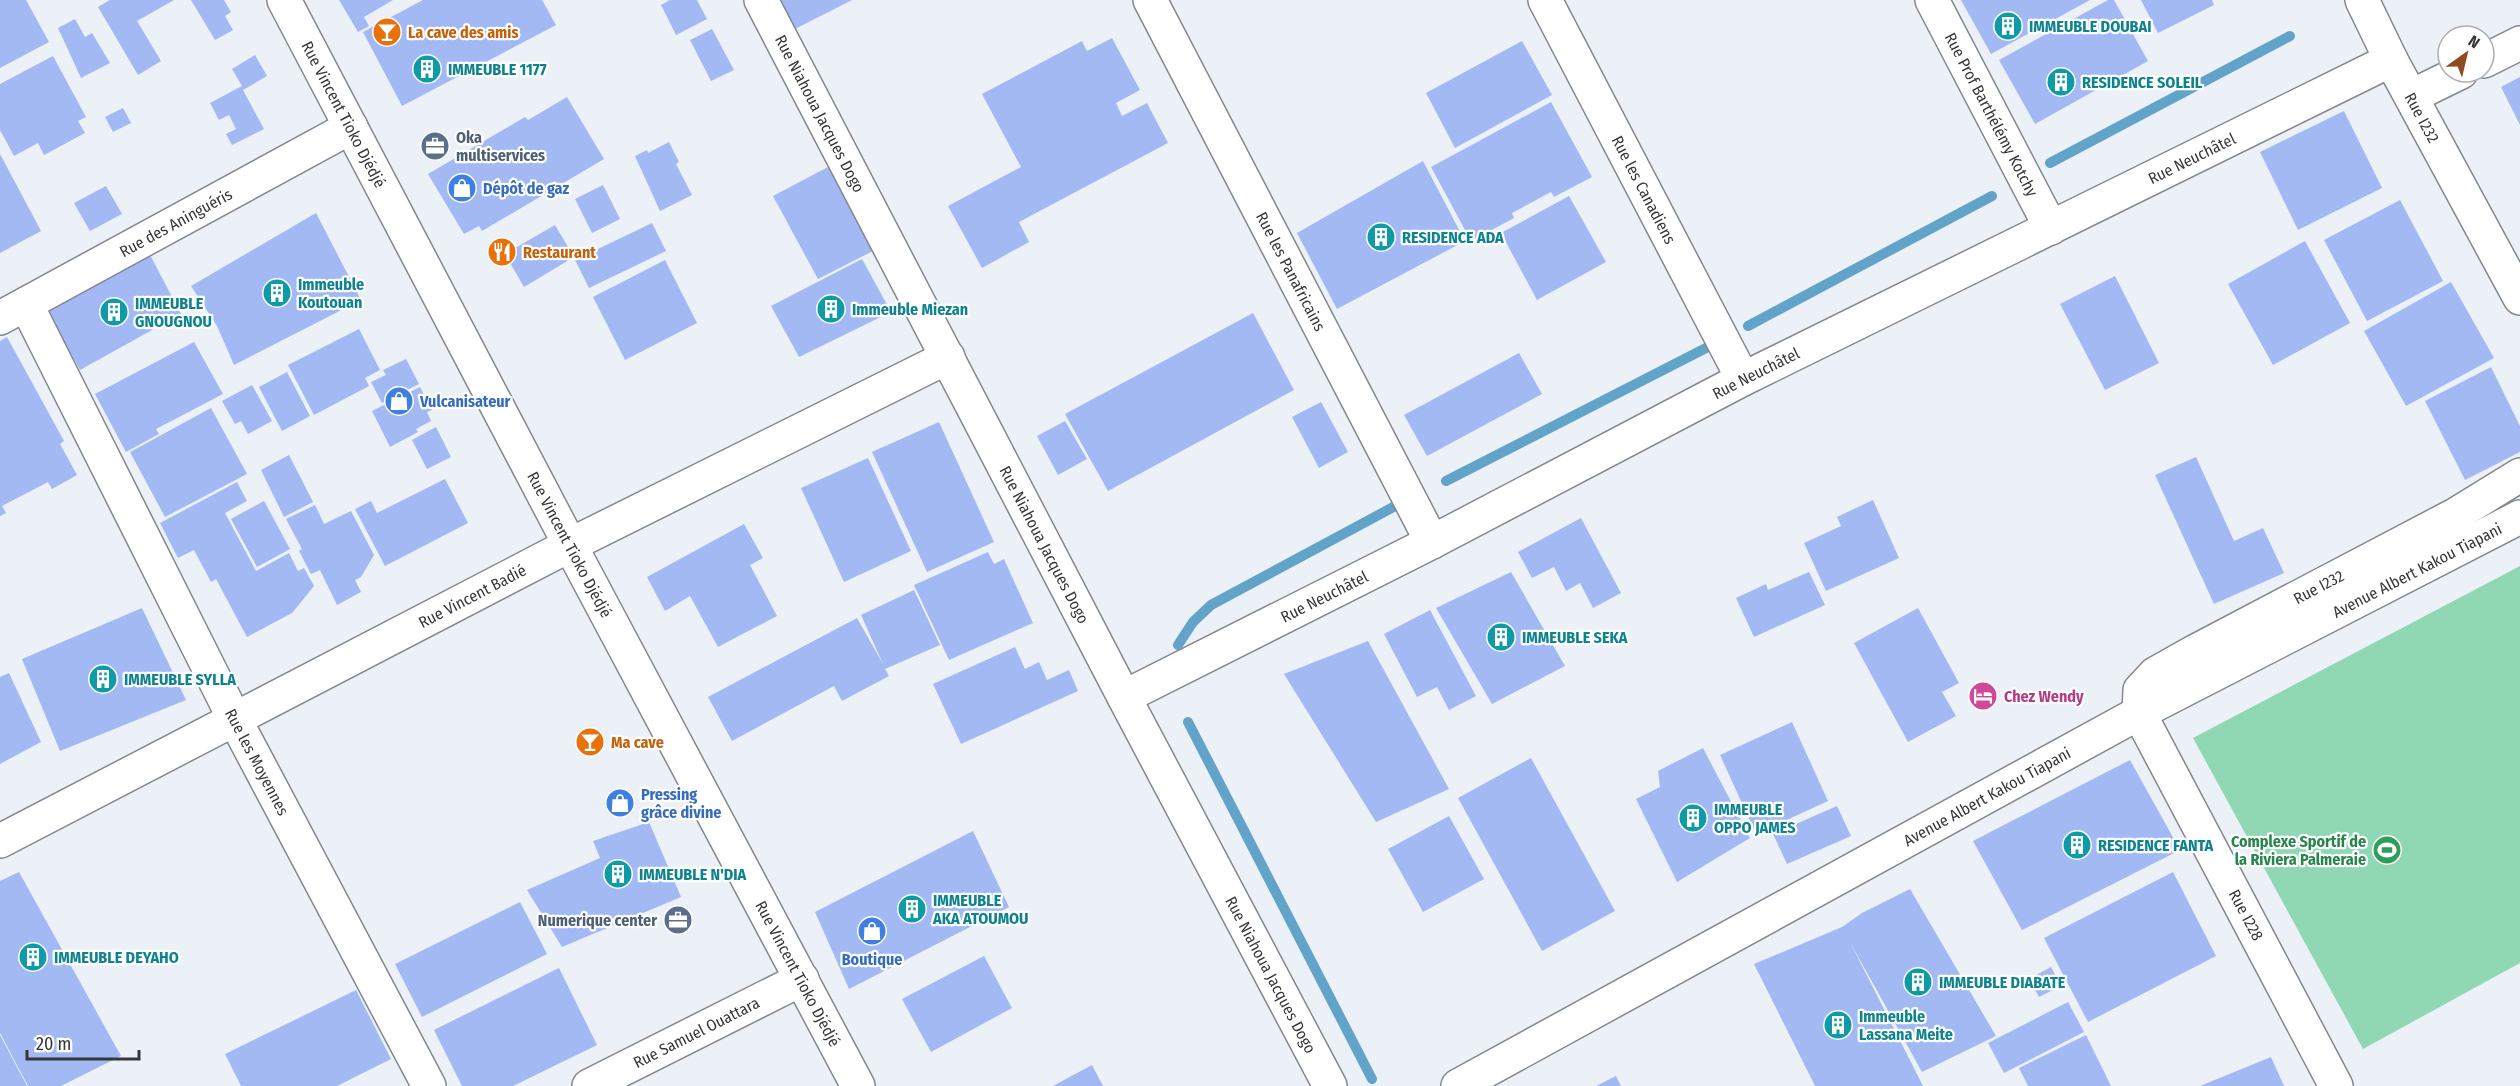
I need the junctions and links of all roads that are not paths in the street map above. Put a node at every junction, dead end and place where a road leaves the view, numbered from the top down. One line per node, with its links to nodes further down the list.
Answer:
1 (284, 0): 12 (street, Rue Vincent Tioko Djédjé)
2 (761, 0): 16 (street, Rue Niahoua Jacques Dogo)
3 (1150, 0): 20 (street, Rue les Panafricains)
4 (1545, 0): 17 (street, Rue les Canadiens)
5 (1932, 0): 13 (street, Rue Prof Barthélémy Kotchy)
6 (2362, 0): 9 (street, Rue I232)
7 (2520, 43): 8 (street)
8 (2496, 55)
9 (2391, 60): 11 (street, Rue I232); 13 (street, Rue Neuchâtel)
10 (2436, 84): 11 (street)
11 (2412, 96): 14 (street, Rue I232)
12 (351, 127): 15 (street, Rue des Aninguéris); 21 (street, Rue Vincent Tioko Djédjé)
13 (2051, 228): 17 (street, Rue Neuchâtel)
14 (2520, 298)
15 (13, 311): 24 (street, Rue les Moyennes)
16 (948, 357): 21 (street, Rue Vincent Badié); 22 (street, Rue Niahoua Jacques Dogo)
17 (1743, 380): 20 (street, Rue Neuchâtel)
18 (2520, 475): 23 (street, Rue I232)
19 (2520, 517): 23 (street, Avenue Albert Kakou Tiapani)
20 (1432, 542): 22 (street, Rue Neuchâtel)
21 (570, 546): 24 (street, Rue Vincent Badié); 26 (street, Rue Vincent Tioko Djédjé)
22 (1124, 697): 30 (street, Rue Niahoua Jacques Dogo)
23 (2139, 712): 31 (street, Avenue Albert Kakou Tiapani); 32 (street, Rue I228)
24 (234, 718): 25 (street, Rue Vincent Badié); 27 (street, Rue les Moyennes)
25 (0, 841)
26 (802, 979): 28 (street, Rue Samuel Ouattara); 29 (street, Rue Vincent Tioko Djédjé)
27 (429, 1086)
28 (590, 1086)
29 (858, 1086)
30 (1330, 1086)
31 (1458, 1086)
32 (2336, 1086)

